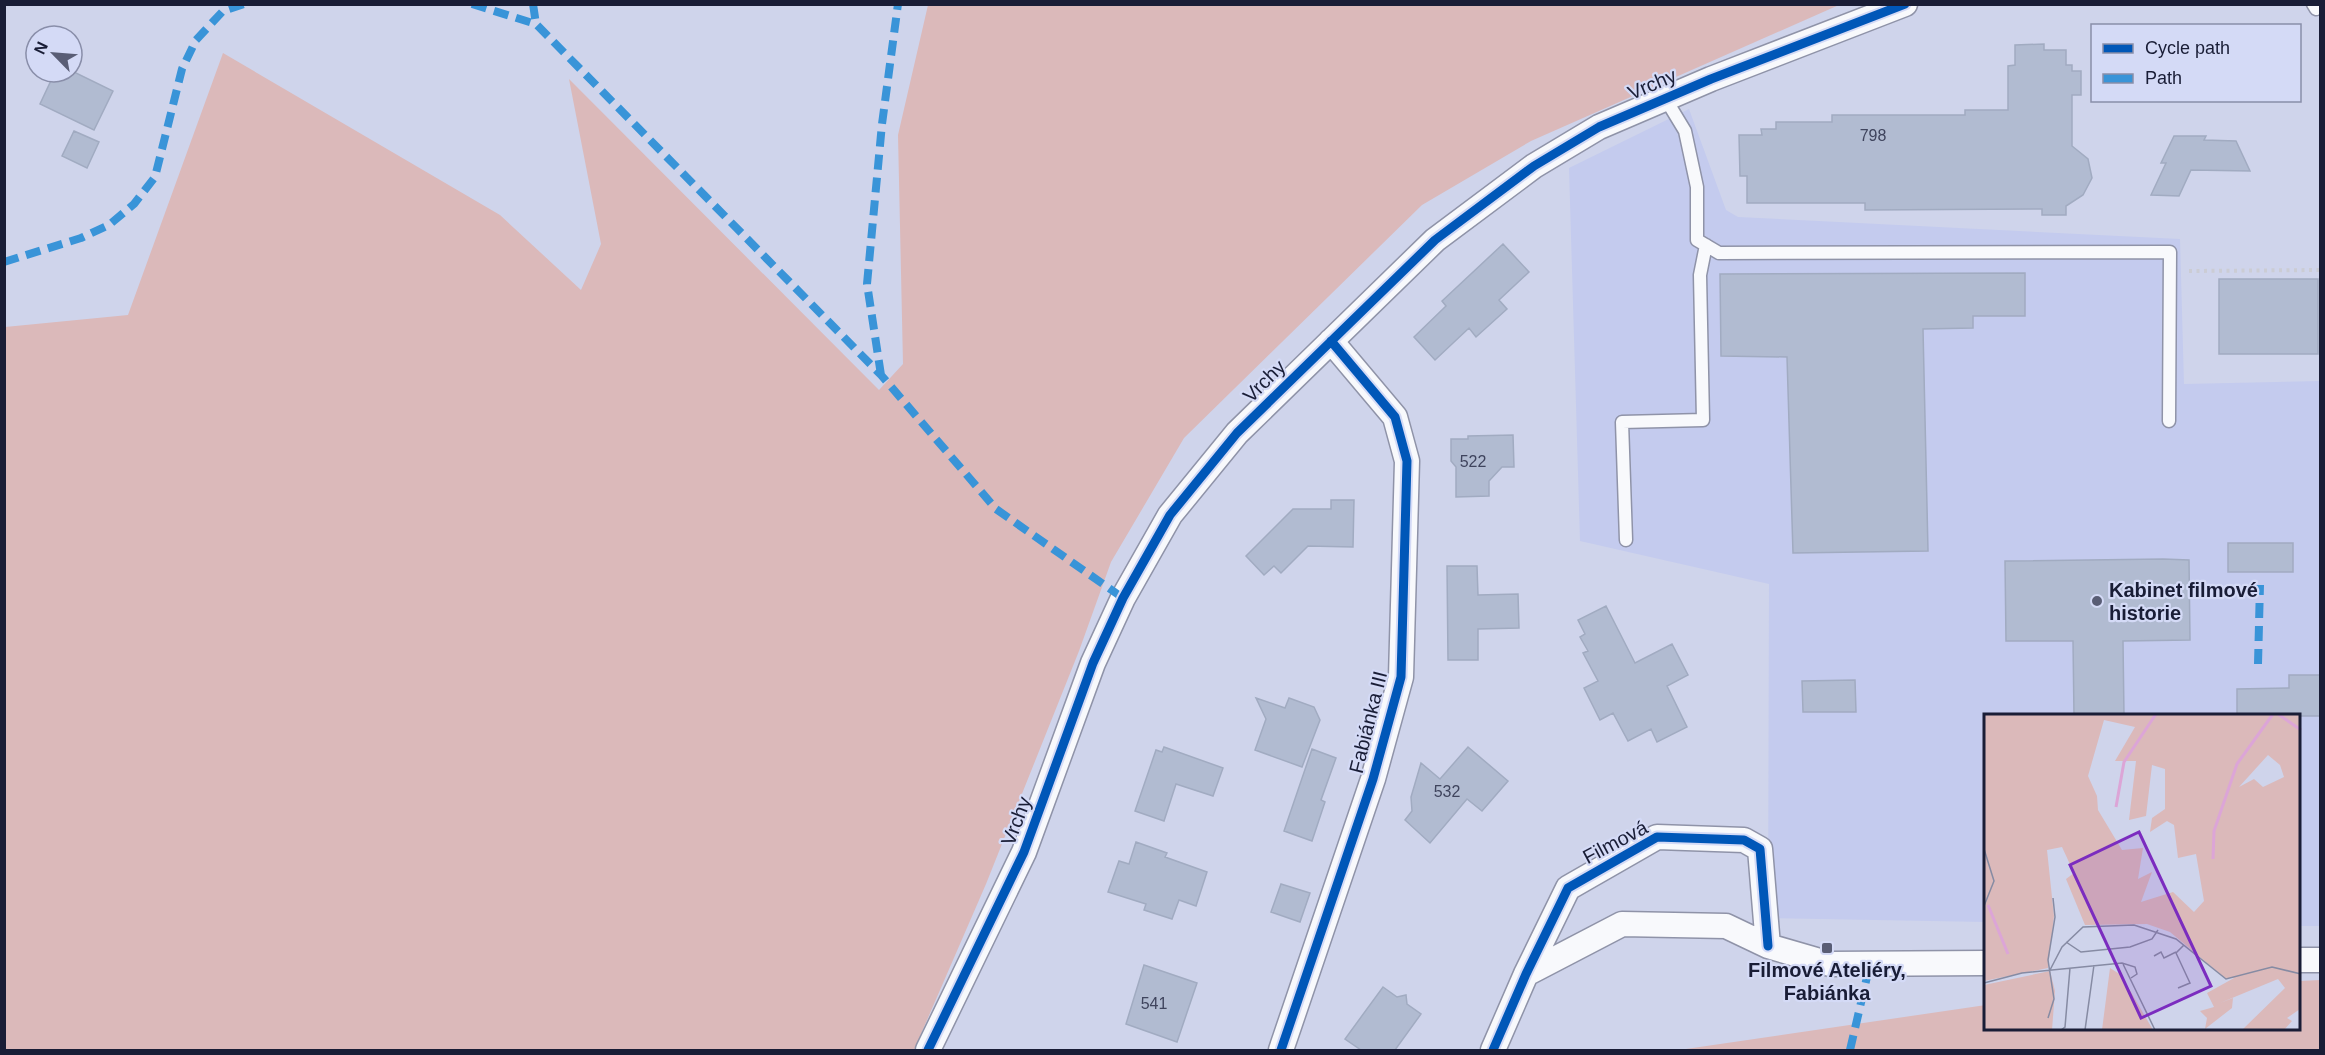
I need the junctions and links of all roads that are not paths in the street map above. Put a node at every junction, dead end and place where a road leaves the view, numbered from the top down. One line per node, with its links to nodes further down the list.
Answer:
1 (1905, 4): 2 (street, Vrchy)
2 (1665, 98): 3 (lane); 4 (street, Vrchy)
3 (1706, 245): 5 (lane); 6 (lane)
4 (1331, 341): 12 (street, Vrchy); 13 (street, Fabiánka III)
5 (2169, 422)
6 (1626, 540)
7 (1768, 946): 10 (street); 11 (street); 11 (street, Filmová)
8 (2301, 960): 9 (street)
9 (2320, 960)
10 (1984, 963)
11 (1526, 974): 14 (street, Filmová)
12 (928, 1050)
13 (1281, 1050)
14 (1493, 1050)

